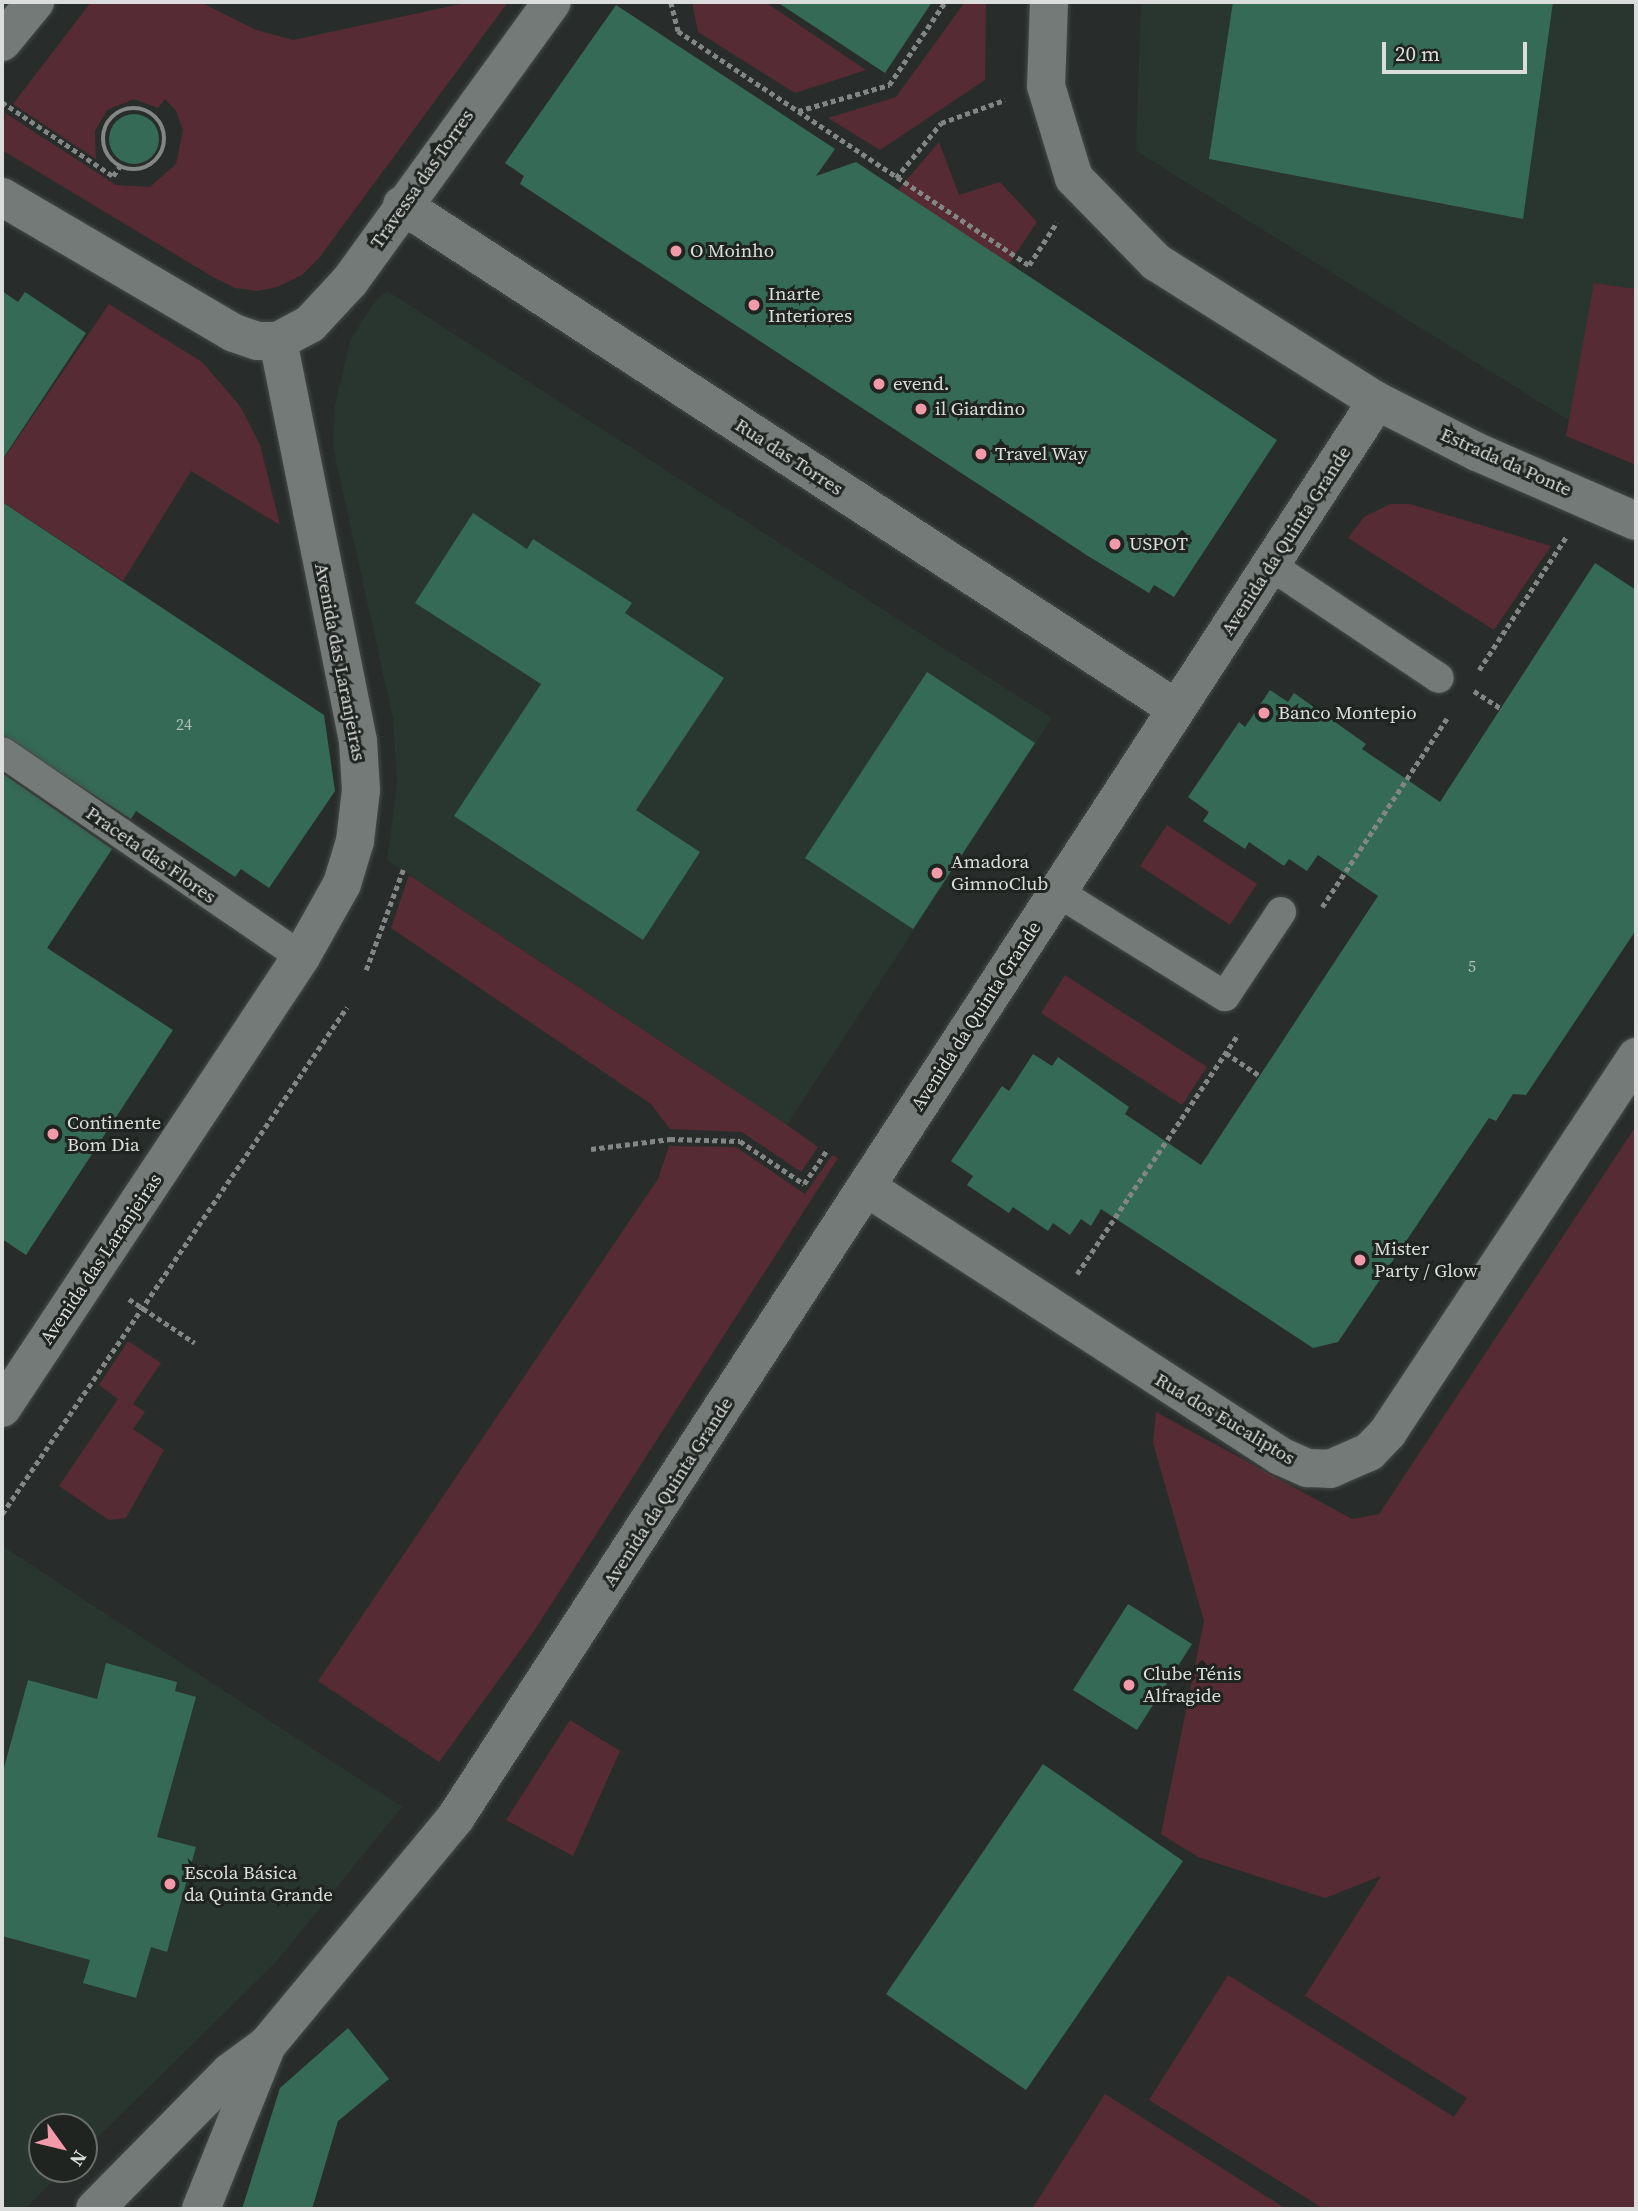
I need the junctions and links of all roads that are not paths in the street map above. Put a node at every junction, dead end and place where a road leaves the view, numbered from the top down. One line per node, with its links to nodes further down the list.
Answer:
1 (35, 2): 4 (street)
2 (552, 2): 6 (street, Travessa das Torres)
3 (1049, 2): 8 (street)
4 (2, 42)
5 (2, 197): 7 (street)
6 (402, 205): 7 (street, Travessa das Torres); 12 (street, Rua das Torres)
7 (278, 341): 16 (street, Avenida das Laranjeiras)
8 (1377, 401): 9 (street, Estrada da Ponte); 10 (street, Avenida da Quinta Grande)
9 (1636, 521)
10 (1270, 565): 11 (lane); 12 (street, Avenida da Quinta Grande)
11 (1439, 678)
12 (1177, 709): 14 (street, Avenida da Quinta Grande)
13 (2, 752): 16 (lane, Praceta das Flores)
14 (1056, 891): 15 (lane); 18 (street, Avenida da Quinta Grande)
15 (1281, 912)
16 (301, 957): 19 (street, Avenida das Laranjeiras)
17 (1636, 1058): 18 (street, Rua dos Eucaliptos)
18 (866, 1187): 20 (street, Avenida da Quinta Grande)
19 (2, 1408)
20 (267, 2045): 21 (street, Avenida da Quinta Grande); 22 (street, Avenida da Quinta Grande)
21 (95, 2209)
22 (201, 2209)

